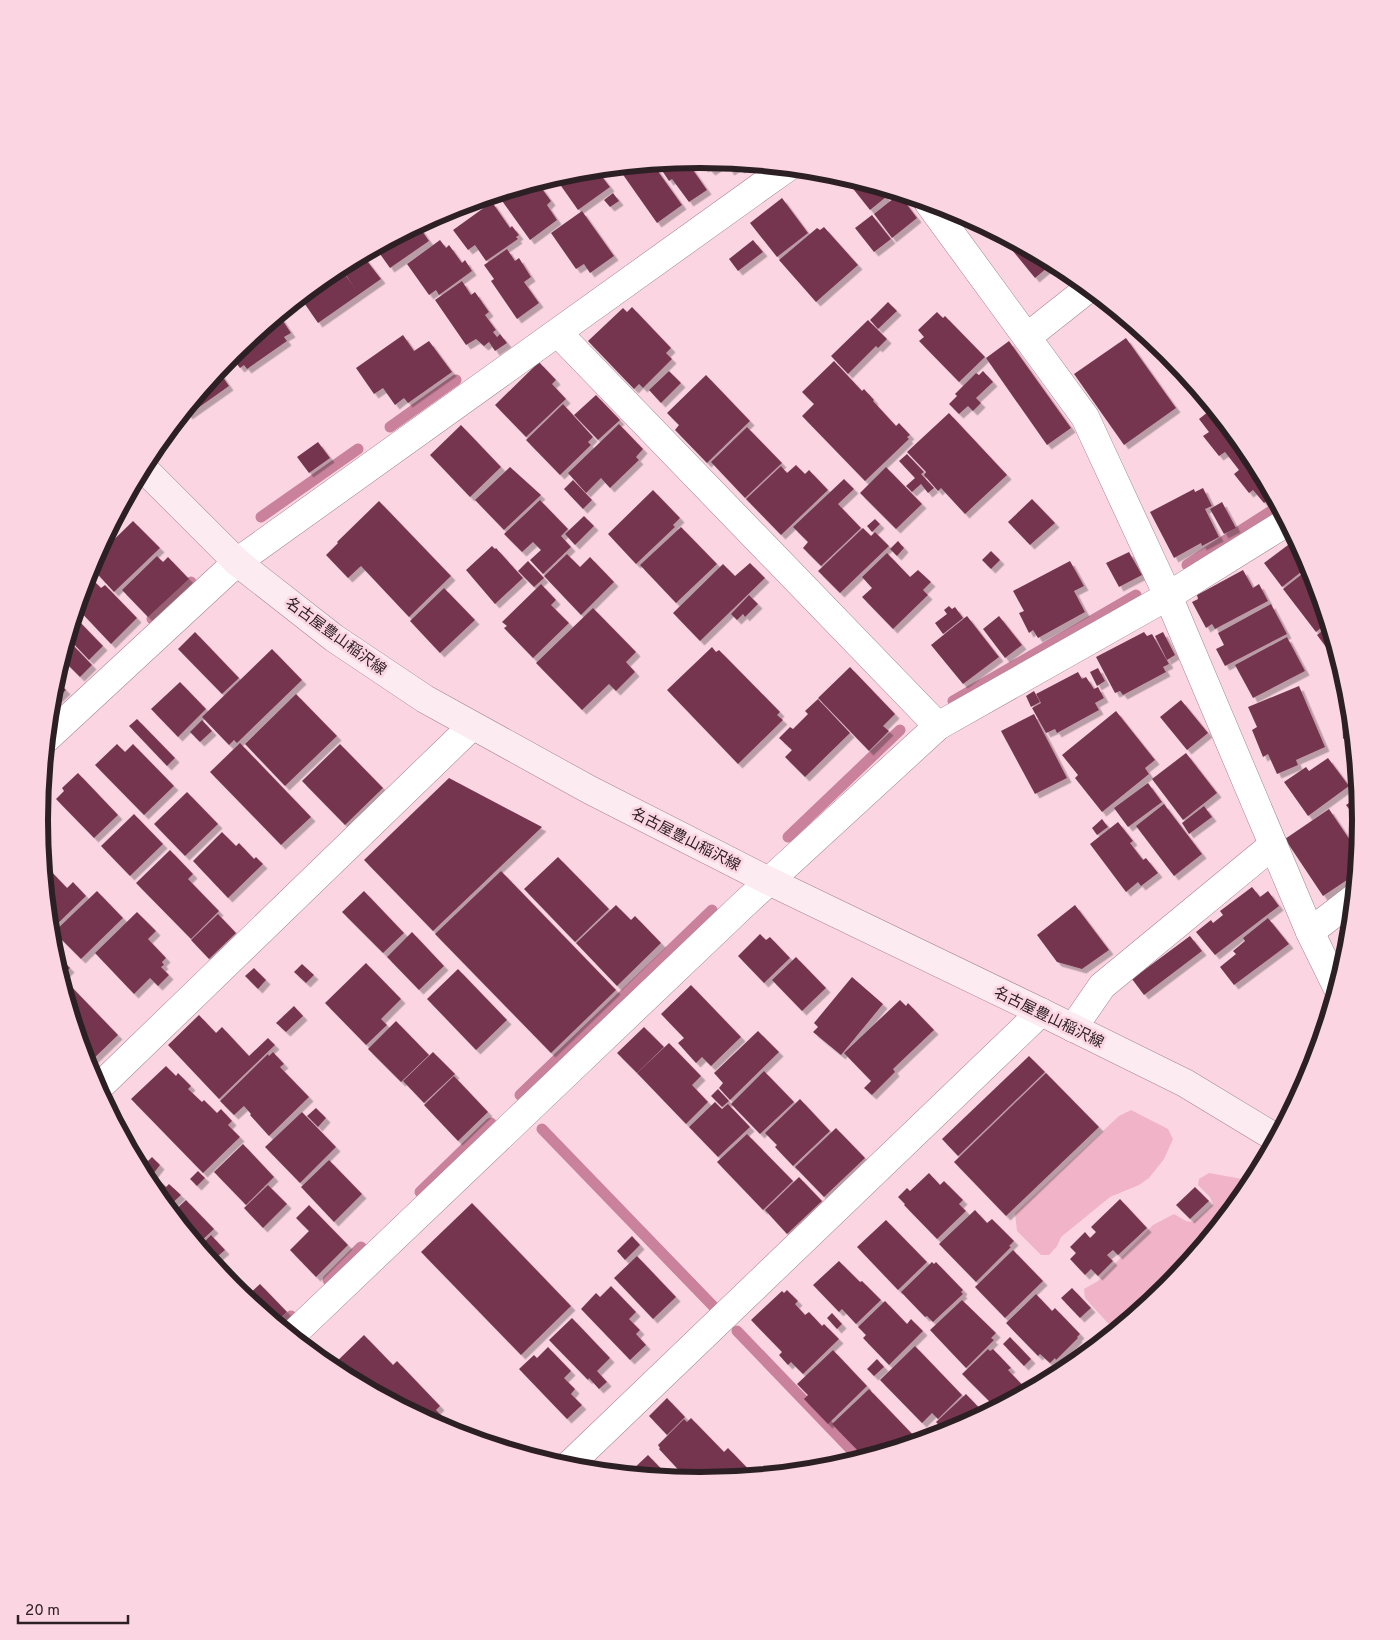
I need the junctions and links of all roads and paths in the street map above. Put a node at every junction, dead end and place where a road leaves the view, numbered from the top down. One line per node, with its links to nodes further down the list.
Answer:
1 (780, 173): 4 (street)
2 (935, 211): 5 (street)
3 (1084, 292): 5 (street)
4 (558, 332): 8 (street); 11 (street)
5 (1027, 337): 9 (street)
6 (148, 473): 8 (main road, 名古屋豊山稲沢線)
7 (1282, 525): 9 (street)
8 (237, 562): 10 (main road, 名古屋豊山稲沢線); 12 (street)
9 (1168, 596): 11 (street); 13 (street)
10 (472, 726): 14 (main road, 名古屋豊山稲沢線); 20 (street)
11 (938, 726): 14 (street)
12 (54, 732)
13 (1273, 845): 16 (street); 19 (street)
14 (769, 881): 18 (main road, 名古屋豊山稲沢線); 22 (street)
15 (1347, 903): 16 (street)
16 (1310, 932): 17 (street)
17 (1333, 978)
18 (1041, 1012): 19 (main road, 名古屋豊山稲沢線); 23 (street)
19 (1072, 1028): 21 (main road, 名古屋豊山稲沢線)
20 (103, 1084)
21 (1271, 1135)
22 (295, 1332)
23 (574, 1460)

